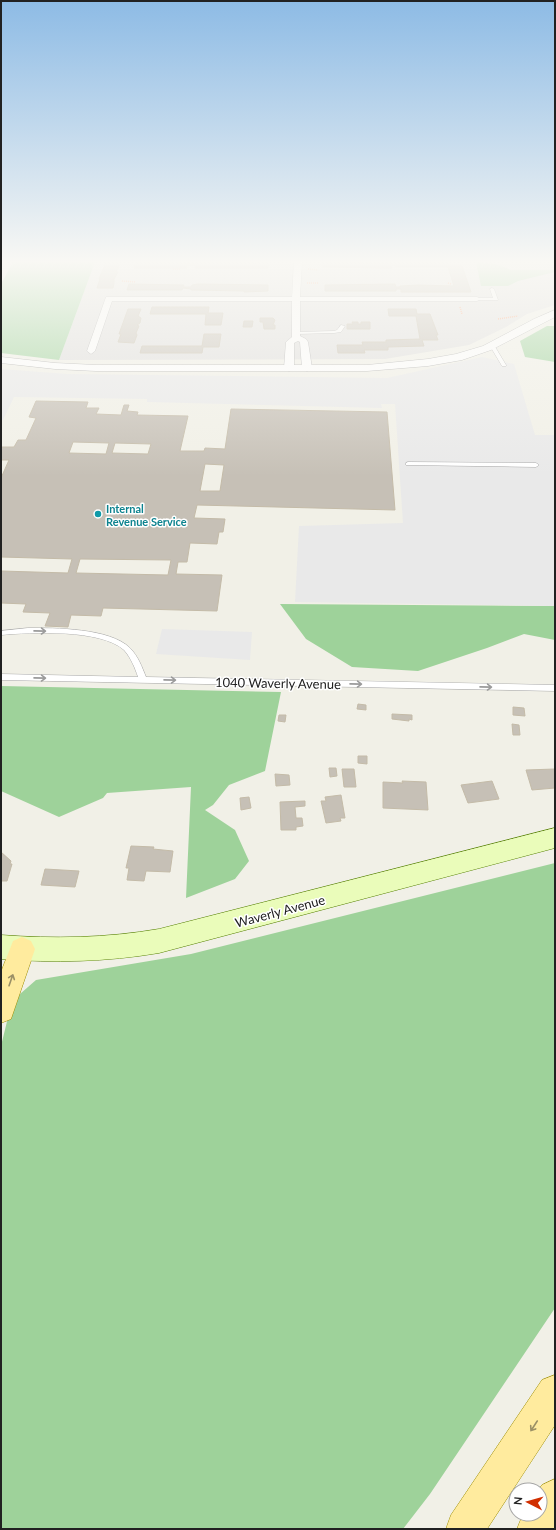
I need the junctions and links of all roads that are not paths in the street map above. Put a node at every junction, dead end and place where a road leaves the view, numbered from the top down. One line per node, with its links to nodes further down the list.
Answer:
1 (97, 333): 6 (street)
2 (321, 333): 4 (lane)
3 (517, 333): 5 (street)
4 (296, 336): 9 (street); 10 (street)
5 (492, 346): 8 (lane); 10 (street)
6 (91, 351)
7 (1, 360): 9 (street)
8 (504, 365)
9 (289, 368): 10 (street)
10 (307, 368)
11 (408, 464): 12 (lane)
12 (536, 465)
13 (1, 633): 15 (lane, one-way to 15)
14 (1, 677): 15 (lane, 1040 Waverly Avenue, one-way to 15)
15 (144, 680): 16 (lane, 1040 Waverly Avenue, one-way to 16)
16 (555, 688)
17 (555, 838): 18 (main road, Waverly Avenue)
18 (11, 948): 19 (main road, one-way to 18)
19 (1, 1010)
20 (555, 1393): 22 (main road, one-way to 22)
21 (555, 1498): 23 (main road)
22 (465, 1529)
23 (536, 1529)

